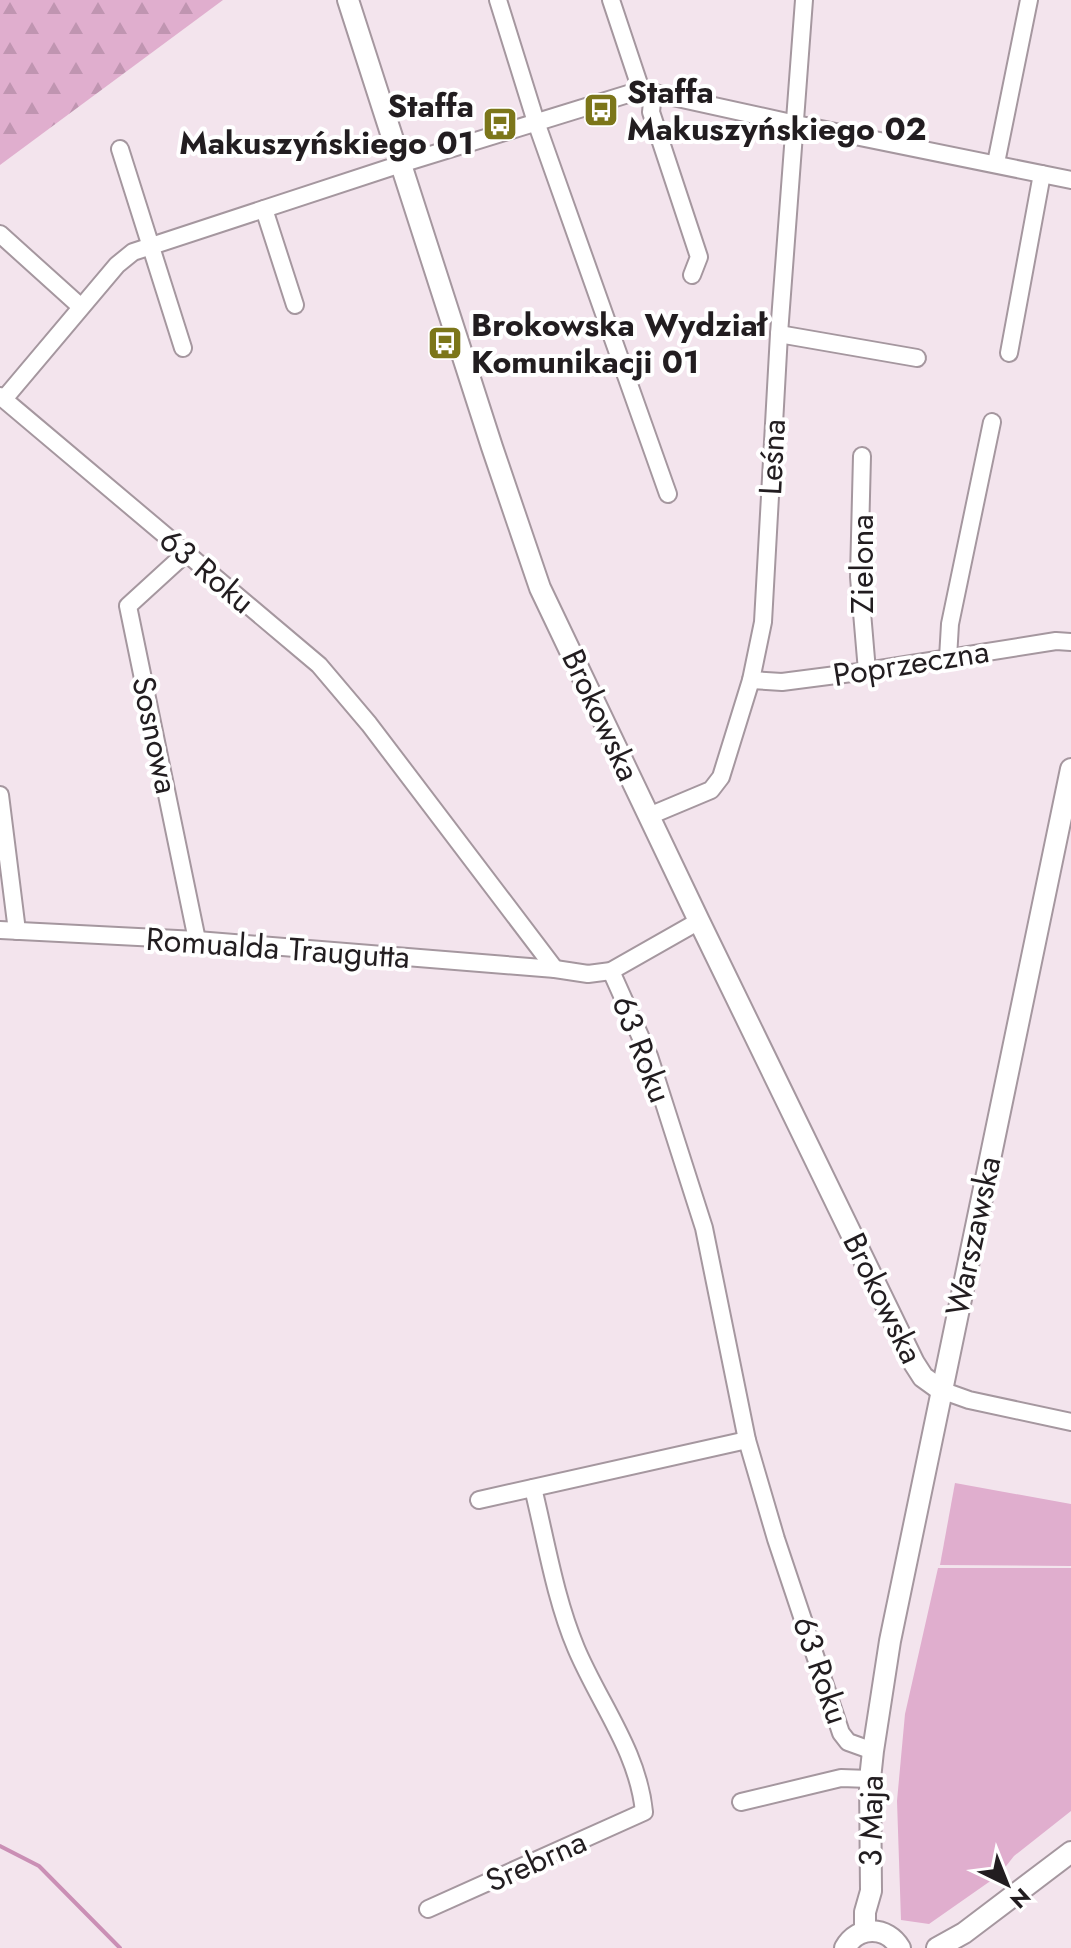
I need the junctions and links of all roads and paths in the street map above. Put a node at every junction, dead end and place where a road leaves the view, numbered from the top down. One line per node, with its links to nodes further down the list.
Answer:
1 (348, 0): 11 (street, Brokowska)
2 (498, 0): 7 (street)
3 (611, 0): 6 (street)
4 (804, 0): 8 (street, Leśna)
5 (1029, 0): 10 (street)
6 (647, 91): 7 (street); 8 (street); 17 (street)
7 (536, 122): 11 (street); 27 (street)
8 (796, 124): 10 (street); 20 (street, Leśna)
9 (120, 149): 16 (street)
10 (996, 163): 12 (street)
11 (401, 164): 14 (street); 35 (street, Brokowska)
12 (1042, 174): 13 (street); 22 (street)
13 (1071, 180)
14 (264, 209): 16 (street); 18 (street)
15 (0, 234): 19 (street)
16 (150, 246): 19 (street); 21 (street)
17 (692, 275)
18 (295, 305)
19 (81, 307): 24 (street)
20 (779, 334): 23 (street); 32 (street, Leśna)
21 (183, 348)
22 (1009, 353)
23 (917, 358)
24 (2, 398): 28 (street, 63 Roku)
25 (992, 422): 30 (street)
26 (862, 456): 31 (street, Zielona)
27 (668, 494)
28 (186, 553): 39 (street, Sosnowa); 40 (street, 63 Roku)
29 (1071, 642): 30 (street, Poprzeczna)
30 (948, 658): 31 (street, Poprzeczna)
31 (867, 671): 32 (street, Poprzeczna)
32 (751, 680): 35 (street, Leśna)
33 (1071, 769): 42 (street, Warszawska)
34 (0, 795): 38 (street)
35 (649, 816): 36 (street, Brokowska)
36 (699, 921): 41 (street); 42 (street, Brokowska)
37 (0, 930): 38 (street, Romualda Traugutta)
38 (17, 931): 39 (street, Romualda Traugutta)
39 (197, 940): 40 (street, Romualda Traugutta)
40 (555, 969): 41 (street, 63 Roku)
41 (611, 971): 44 (street, 63 Roku)
42 (941, 1390): 43 (street); 47 (street, Warszawska)
43 (1071, 1422)
44 (747, 1440): 45 (street); 47 (street, 63 Roku)
45 (533, 1488): 46 (street); 51 (street, Srebrna)
46 (479, 1500)
47 (873, 1751): 48 (street, 3 Maja)
48 (870, 1779): 49 (street); 52 (street, 3 Maja)
49 (741, 1802)
50 (1071, 1852): 55 (street)
51 (428, 1909)
52 (872, 1931): 53 (street); 54 (street)
53 (845, 1948)
54 (900, 1948)
55 (937, 1948)

